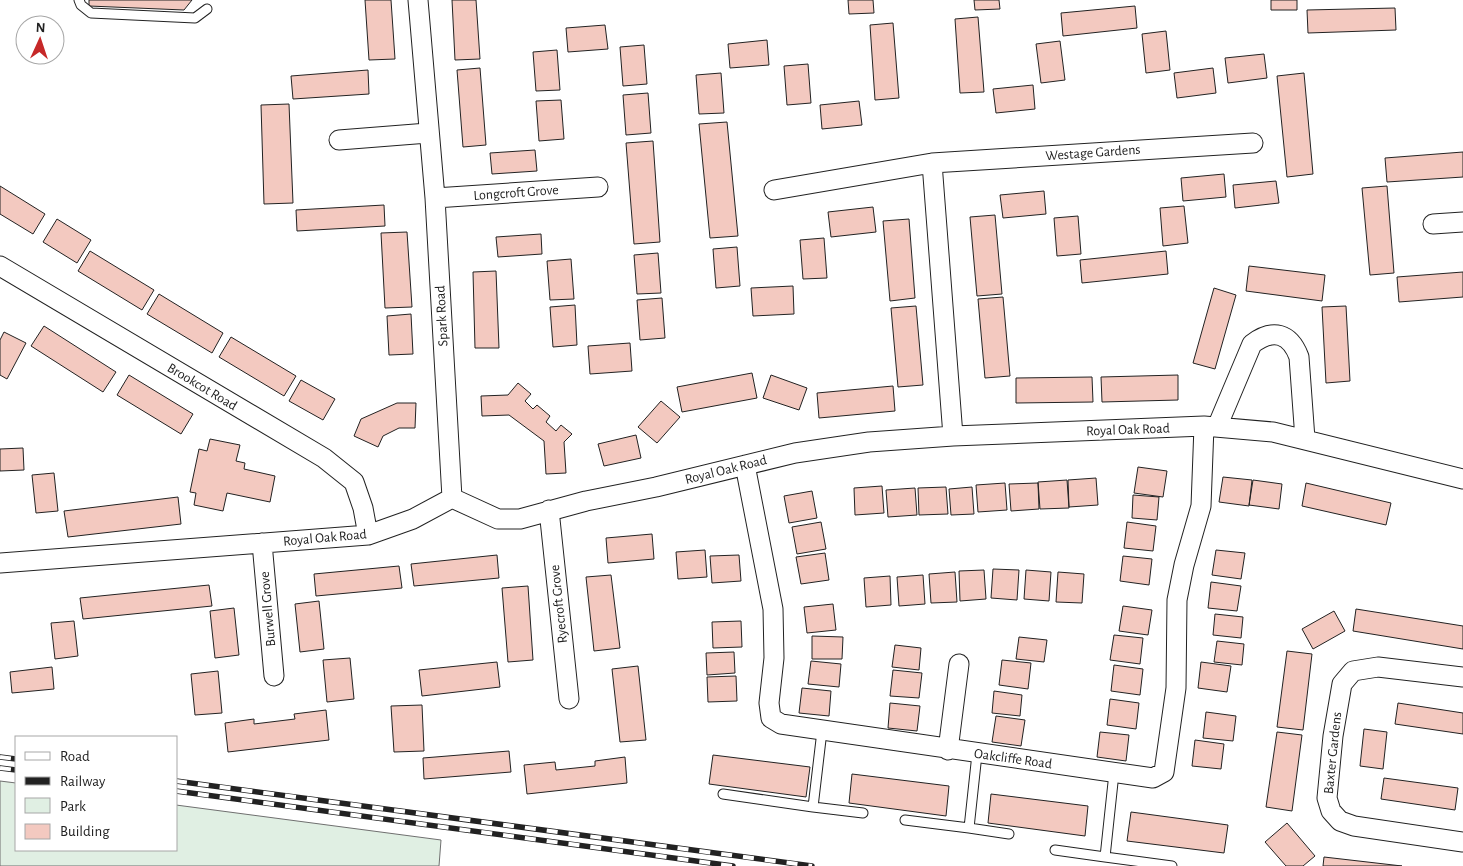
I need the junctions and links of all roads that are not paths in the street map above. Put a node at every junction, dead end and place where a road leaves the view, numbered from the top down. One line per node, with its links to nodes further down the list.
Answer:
1 (79, 0): 3 (lane)
2 (418, 0): 4 (street, Spark Road)
3 (207, 9)
4 (428, 133): 5 (street); 10 (street, Spark Road)
5 (339, 140)
6 (1253, 143): 7 (street, Westage Gardens)
7 (932, 163): 9 (street, Westage Gardens); 15 (street)
8 (598, 187): 10 (street, Longcroft Grove)
9 (774, 190)
10 (435, 198): 19 (street, Spark Road)
11 (1463, 222): 12 (street)
12 (1433, 224)
13 (0, 266): 21 (street, Brookcot Road)
14 (1211, 427): 15 (street, Royal Oak Road); 16 (street, Royal Oak Road); 16 (street); 31 (street, Oakcliffe Road)
15 (953, 436): 17 (street, Royal Oak Road)
16 (1305, 439): 18 (street, Royal Oak Road)
17 (745, 464): 20 (street, Royal Oak Road); 28 (street, Oakcliffe Road)
18 (1463, 479)
19 (452, 498): 20 (street, Royal Oak Road); 21 (street, Royal Oak Road)
20 (549, 510): 27 (street, Ryecroft Grove)
21 (368, 535): 22 (street, Royal Oak Road)
22 (262, 543): 23 (street, Royal Oak Road); 25 (street, Burwell Grove)
23 (0, 563)
24 (959, 664): 29 (street)
25 (274, 676)
26 (1463, 677): 38 (street, Baxter Gardens)
27 (568, 699)
28 (822, 731): 29 (street, Oakcliffe Road); 33 (lane)
29 (948, 750): 30 (street, Oakcliffe Road)
30 (977, 754): 31 (street, Oakcliffe Road); 36 (lane)
31 (1114, 773): 40 (lane)
32 (724, 794): 33 (lane)
33 (813, 806): 34 (lane)
34 (863, 813)
35 (904, 820): 36 (lane)
36 (969, 828): 37 (lane)
37 (1009, 834)
38 (1463, 842)
39 (1055, 850): 40 (lane)
40 (1106, 857): 41 (lane)
41 (1172, 866)

